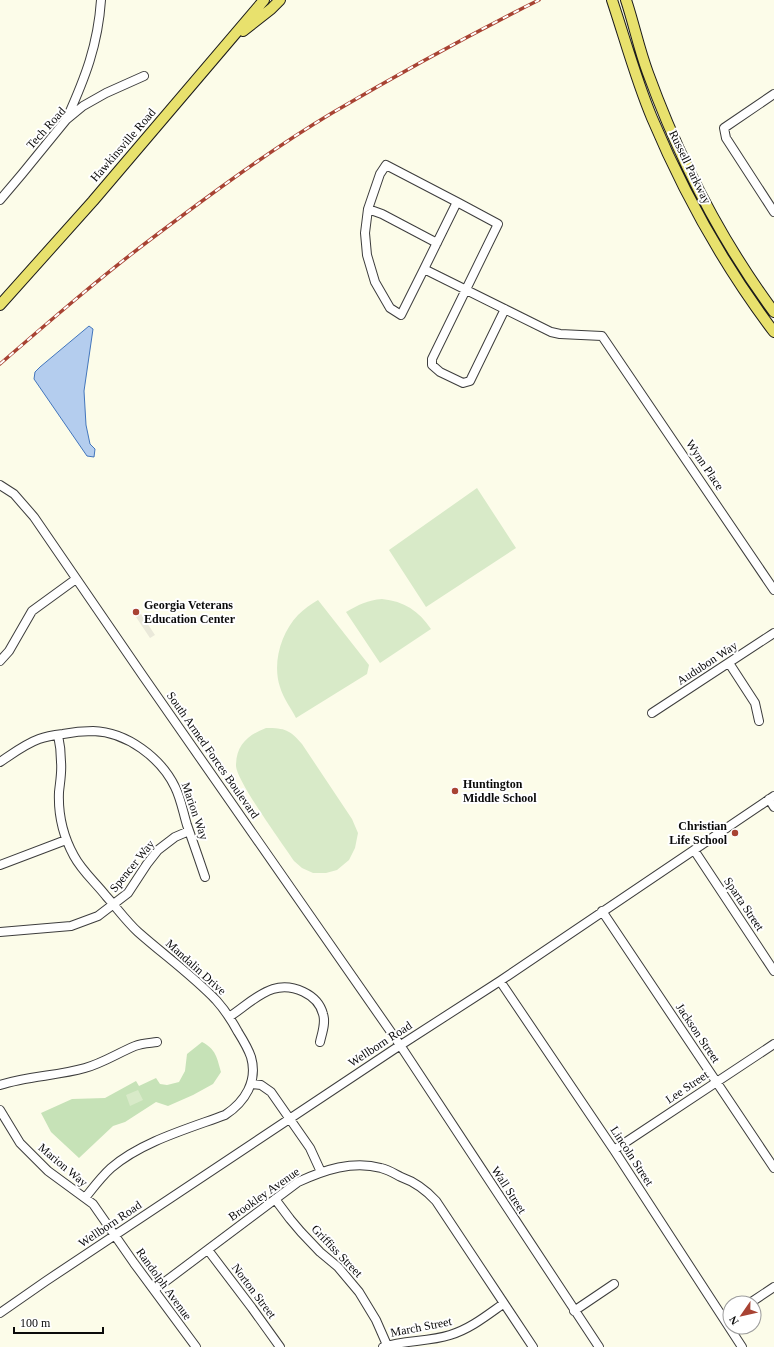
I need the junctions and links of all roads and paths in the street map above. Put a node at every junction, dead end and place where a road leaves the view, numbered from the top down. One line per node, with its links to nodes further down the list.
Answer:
1 (101, 0): 9 (street)
2 (264, 0): 6 (main road, Hawkinsville Road)
3 (280, 0): 6 (main road)
4 (612, 0): 20 (main road, Russell Parkway)
5 (626, 0): 19 (main road, Russell Parkway)
6 (224, 46): 17 (main road, Hawkinsville Road)
7 (144, 76): 9 (street, Tech Road)
8 (774, 94): 13 (street)
9 (66, 120): 10 (street, Tech Road)
10 (0, 200)
11 (457, 202): 12 (street); 14 (street); 16 (street)
12 (368, 209): 14 (street); 15 (street)
13 (774, 212)
14 (437, 243): 15 (street)
15 (424, 269): 16 (street, Wynn Place)
16 (466, 290): 18 (street, Wynn Place); 18 (street)
17 (0, 305)
18 (506, 309): 23 (street, Wynn Place)
19 (774, 312)
20 (774, 332)
21 (0, 485): 22 (street, South Armed Forces Boulevard)
22 (76, 579): 25 (street); 47 (street, South Armed Forces Boulevard)
23 (774, 590)
24 (774, 633): 26 (street, Audubon Way)
25 (0, 661)
26 (729, 663): 27 (street, Audubon Way); 28 (street)
27 (652, 713)
28 (759, 721)
29 (58, 735): 30 (street, Marion Way); 33 (street, Marion Way); 34 (street, Mandalin Drive)
30 (0, 762)
31 (771, 798): 32 (street); 35 (street, Wellborn Road)
32 (774, 807)
33 (189, 831): 37 (street, Marion Way); 38 (street, Spencer Way)
34 (66, 840): 36 (street); 38 (street, Mandalin Drive)
35 (694, 850): 39 (street, Wellborn Road); 41 (street, Sparta Street)
36 (0, 866)
37 (204, 877)
38 (114, 905): 40 (street, Spencer Way); 43 (street, Mandalin Drive)
39 (602, 911): 42 (street, Wellborn Road); 48 (street, Jackson Street)
40 (0, 932)
41 (774, 971)
42 (500, 980): 47 (street, Wellborn Road); 53 (street, Lincoln Street)
43 (229, 1017): 45 (street); 49 (street, Mandalin Drive)
44 (157, 1042): 50 (street)
45 (320, 1042)
46 (774, 1044): 48 (street, Lee Street)
47 (400, 1045): 52 (street, Wellborn Road); 65 (street, Wall Street)
48 (716, 1082): 53 (street, Lee Street); 54 (street, Jackson Street)
49 (251, 1084): 52 (street); 56 (street, Mandalin Drive)
50 (0, 1085)
51 (0, 1110): 56 (street, Marion Way)
52 (290, 1119): 55 (street); 58 (street, Wellborn Road)
53 (614, 1150): 66 (street, Lincoln Street)
54 (774, 1168)
55 (321, 1172): 57 (street, Brookley Avenue); 64 (street, Brookley Avenue)
56 (85, 1198): 58 (street, Marion Way)
57 (275, 1199): 59 (street, Brookley Avenue); 69 (street, Griffiss Street)
58 (114, 1235): 62 (street, Randolph Avenue); 67 (street, Wellborn Road)
59 (208, 1250): 62 (street, Brookley Avenue); 71 (street, Norton Street)
60 (614, 1284): 65 (street)
61 (774, 1287): 63 (street)
62 (154, 1290): 70 (street, Randolph Avenue)
63 (762, 1295)
64 (503, 1304): 69 (street, March Street); 72 (street, Brookley Avenue)
65 (574, 1311): 73 (street, Wall Street)
66 (722, 1311)
67 (0, 1313)
68 (736, 1335): 74 (street, Lincoln Street)
69 (385, 1346)
70 (196, 1347)
71 (280, 1347)
72 (532, 1347)
73 (599, 1347)
74 (742, 1347)

